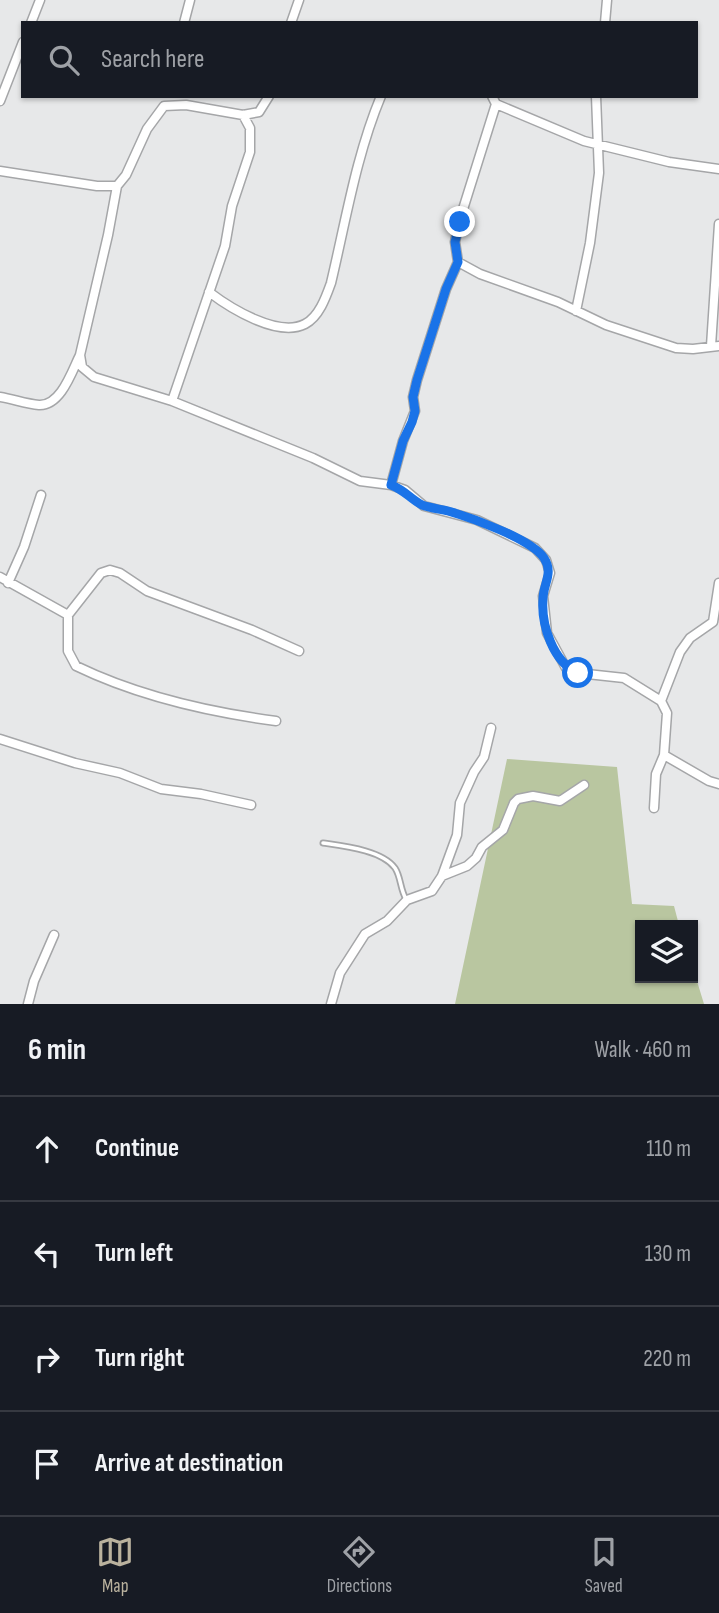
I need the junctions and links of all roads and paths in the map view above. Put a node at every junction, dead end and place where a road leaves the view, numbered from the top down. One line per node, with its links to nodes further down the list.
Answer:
1 (40, 0): 5 (street)
2 (190, 0): 6 (street)
3 (299, 0): 7 (street)
4 (607, 0): 8 (street)
5 (32, 21)
6 (185, 21)
7 (292, 21)
8 (605, 21)
9 (21, 47): 15 (street)
10 (166, 98): 16 (street)
11 (268, 98): 17 (street)
12 (381, 98): 24 (street)
13 (596, 98): 18 (street)
14 (494, 100): 18 (street); 23 (street)
15 (0, 101)
16 (164, 106): 17 (street); 21 (street)
17 (243, 115): 24 (street)
18 (598, 144): 19 (street); 25 (street)
19 (719, 169)
20 (0, 170): 21 (street)
21 (117, 186): 27 (street)
22 (719, 224): 26 (street)
23 (458, 262): 25 (street); 30 (street)
24 (209, 292): 29 (street)
25 (576, 311): 26 (street)
26 (715, 346)
27 (80, 355): 28 (street); 29 (street)
28 (0, 397)
29 (172, 401): 30 (street)
30 (391, 485): 37 (street)
31 (41, 495): 33 (street)
32 (0, 577): 33 (street)
33 (8, 583): 35 (street)
34 (719, 583): 37 (street)
35 (68, 615): 36 (street); 38 (street)
36 (299, 652)
37 (661, 701): 41 (street)
38 (276, 722)
39 (491, 728): 47 (street)
40 (0, 739): 44 (street)
41 (664, 755): 42 (street); 45 (street)
42 (719, 784)
43 (584, 785): 47 (street)
44 (251, 805)
45 (654, 808)
46 (323, 843): 48 (lane)
47 (442, 876): 48 (street)
48 (407, 900): 51 (street)
49 (54, 935): 50 (street)
50 (28, 1004)
51 (331, 1004)

